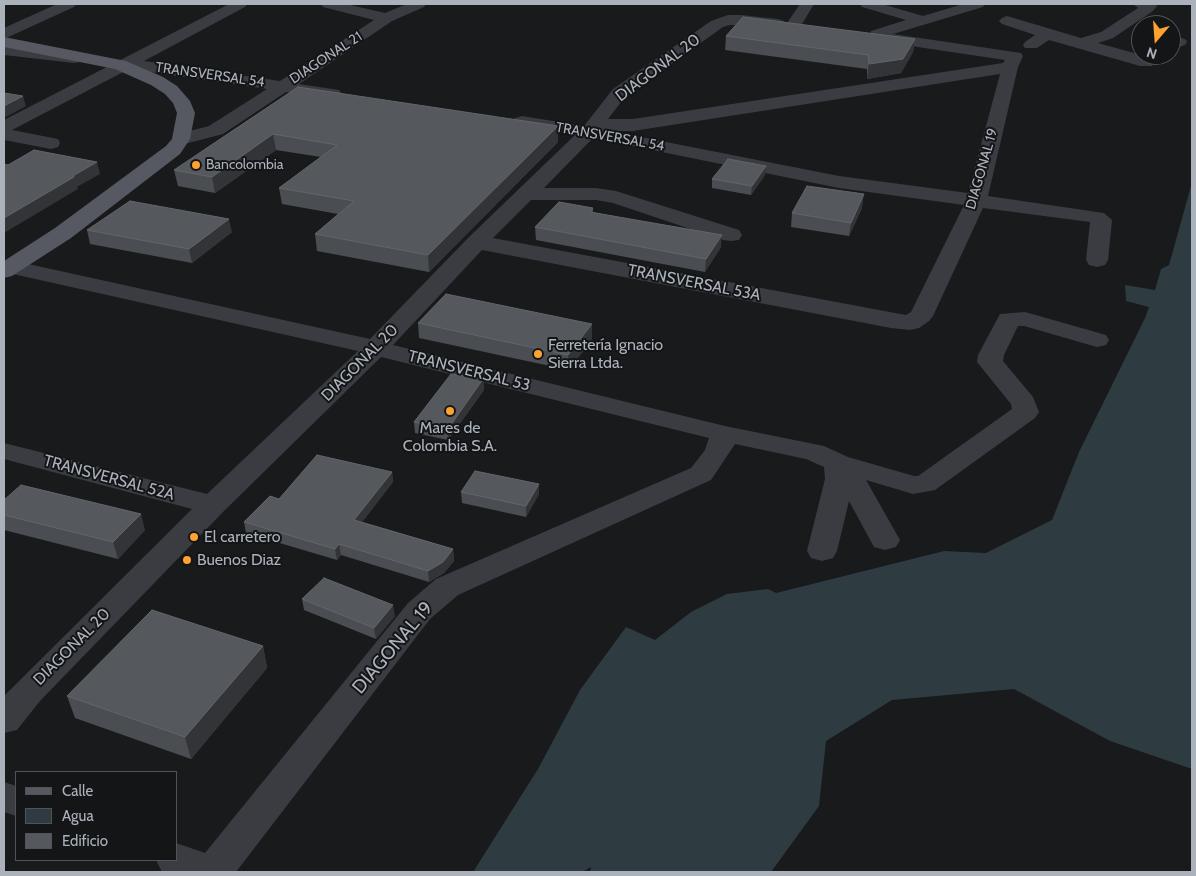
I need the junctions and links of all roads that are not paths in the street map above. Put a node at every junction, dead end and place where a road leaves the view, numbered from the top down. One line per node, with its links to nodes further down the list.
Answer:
1 (69, 4): 16 (street)
2 (240, 4): 25 (street)
3 (333, 4): 9 (street)
4 (419, 4): 9 (street, DIAGONAL 21)
5 (807, 4): 12 (street)
6 (978, 4): 10 (street)
7 (1140, 4): 14 (street)
8 (872, 7): 10 (street)
9 (387, 18): 26 (street, DIAGONAL 21)
10 (921, 20): 24 (street)
11 (1007, 21): 17 (street)
12 (793, 26): 13 (street); 30 (street, DIAGONAL 20)
13 (812, 29)
14 (1113, 31): 15 (street); 18 (street); 20 (street)
15 (1131, 32)
16 (4, 34)
17 (1047, 34): 20 (street); 24 (street)
18 (1131, 40)
19 (4, 42): 23 (main road)
20 (1083, 43): 22 (street)
21 (4, 50): 23 (street)
22 (1131, 57)
23 (95, 60): 25 (main road)
24 (1013, 61): 30 (street); 35 (street, DIAGONAL 19)
25 (122, 64): 26 (street, TRANSVERSAL 54); 29 (street); 32 (main road)
26 (283, 86): 27 (street, TRANSVERSAL 54); 32 (street, DIAGONAL 21)
27 (352, 96)
28 (510, 120): 30 (street, TRANSVERSAL 54)
29 (4, 127)
30 (593, 127): 34 (street, DIAGONAL 20); 35 (street, TRANSVERSAL 54)
31 (4, 134): 33 (street)
32 (181, 139): 39 (main road)
33 (51, 142)
34 (525, 194): 36 (street); 37 (street, DIAGONAL 20)
35 (976, 201): 38 (street, TRANSVERSAL 54); 40 (street, DIAGONAL 19)
36 (731, 234)
37 (477, 242): 40 (street, TRANSVERSAL 53A); 42 (street, DIAGONAL 20)
38 (1097, 260)
39 (6, 264): 42 (street, TRANSVERSAL 53)
40 (910, 323)
41 (1097, 340): 45 (street, TRANSVERSAL 53)
42 (376, 348): 43 (street, TRANSVERSAL 53); 46 (street, DIAGONAL 20)
43 (725, 434): 45 (street, TRANSVERSAL 53); 51 (street, DIAGONAL 19)
44 (4, 451): 46 (street, TRANSVERSAL 52A)
45 (838, 463): 47 (street); 48 (street)
46 (213, 505): 49 (street, DIAGONAL 20)
47 (886, 540)
48 (822, 551)
49 (4, 720)
50 (178, 861): 51 (street)
51 (212, 872)

